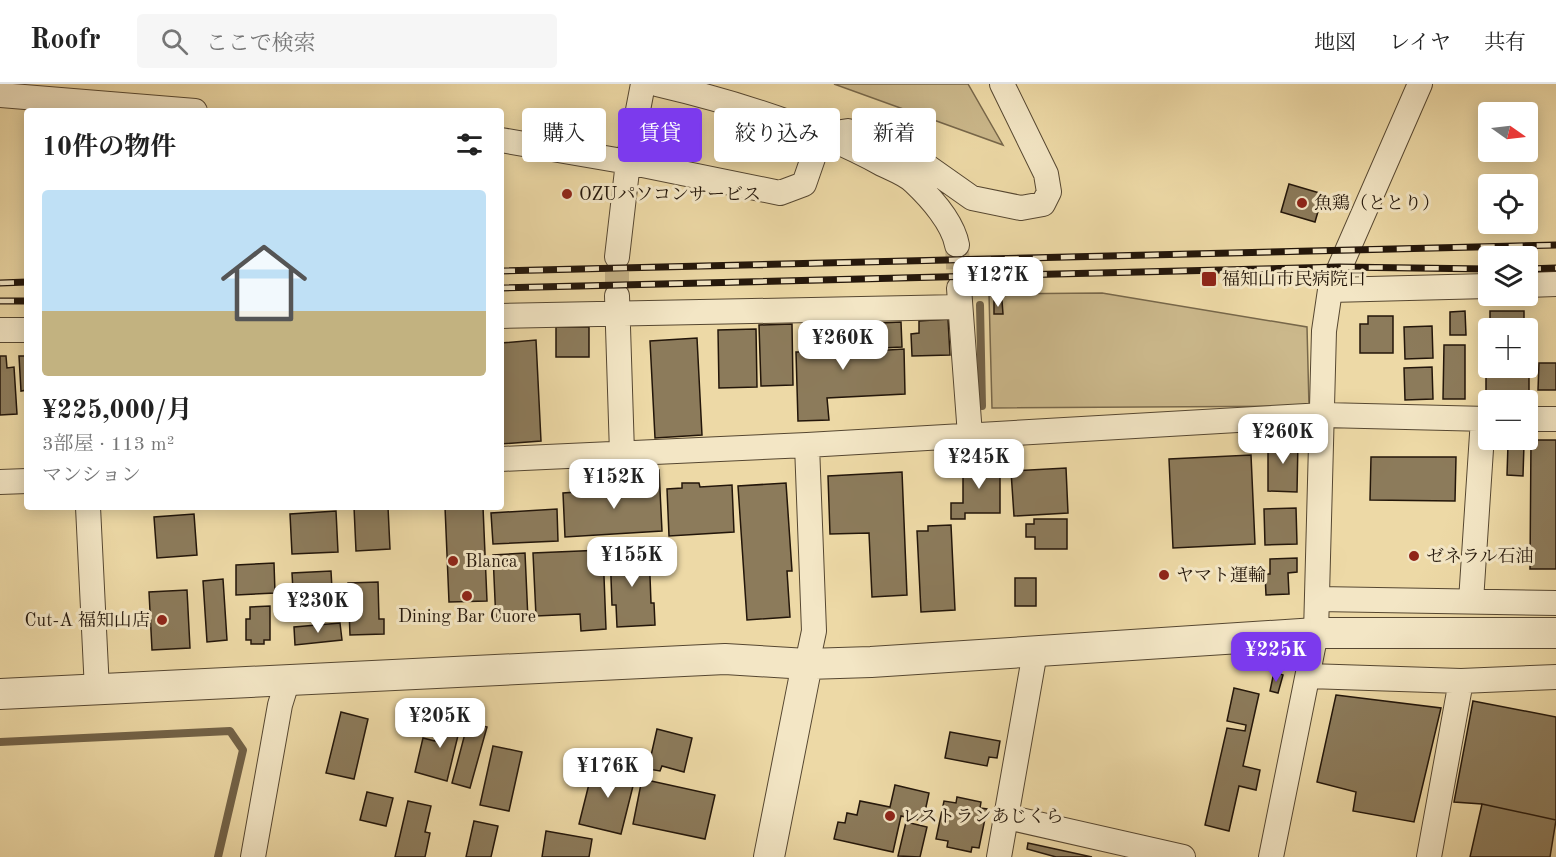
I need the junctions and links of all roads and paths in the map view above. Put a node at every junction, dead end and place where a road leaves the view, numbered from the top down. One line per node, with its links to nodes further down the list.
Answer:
1 (643, 84): 7 (street)
2 (657, 84): 8 (street)
3 (1002, 84): 9 (street)
4 (1420, 84): 20 (street)
5 (0, 95): 6 (street)
6 (138, 108)
7 (638, 108)
8 (743, 108)
9 (840, 132)
10 (504, 141): 12 (street)
11 (840, 143): 15 (street)
12 (618, 160)
13 (628, 162): 14 (street); 16 (street)
14 (812, 162)
15 (957, 245)
16 (617, 257)
17 (1556, 284): 18 (street)
18 (1538, 285)
19 (1478, 286): 20 (street)
20 (1330, 290): 25 (street)
21 (617, 305): 22 (street); 29 (street); 32 (street)
22 (504, 316)
23 (0, 330): 24 (street)
24 (24, 330)
25 (1324, 415): 26 (street); 29 (street); 37 (street)
26 (1478, 419)
27 (1538, 419): 28 (street)
28 (1556, 419)
29 (970, 435): 30 (street)
30 (807, 445): 32 (street); 43 (street)
31 (1483, 450): 38 (street)
32 (622, 453): 33 (street)
33 (504, 459)
34 (24, 481): 35 (street)
35 (0, 482)
36 (88, 510): 48 (street)
37 (1318, 599): 38 (street); 40 (street)
38 (1471, 601): 39 (street)
39 (1556, 603)
40 (1316, 633): 41 (street); 42 (street); 44 (street)
41 (1556, 633)
42 (1035, 651): 43 (street); 50 (street)
43 (807, 664): 46 (street); 52 (street)
44 (1308, 676): 47 (street); 55 (street)
45 (1556, 677): 47 (street)
46 (288, 679): 48 (street); 51 (street)
47 (1461, 681): 56 (street)
48 (97, 690): 49 (street)
49 (0, 694)
50 (1007, 817): 53 (street); 54 (street)
51 (253, 857)
52 (769, 857)
53 (999, 857)
54 (1183, 857)
55 (1271, 857)
56 (1429, 857)

